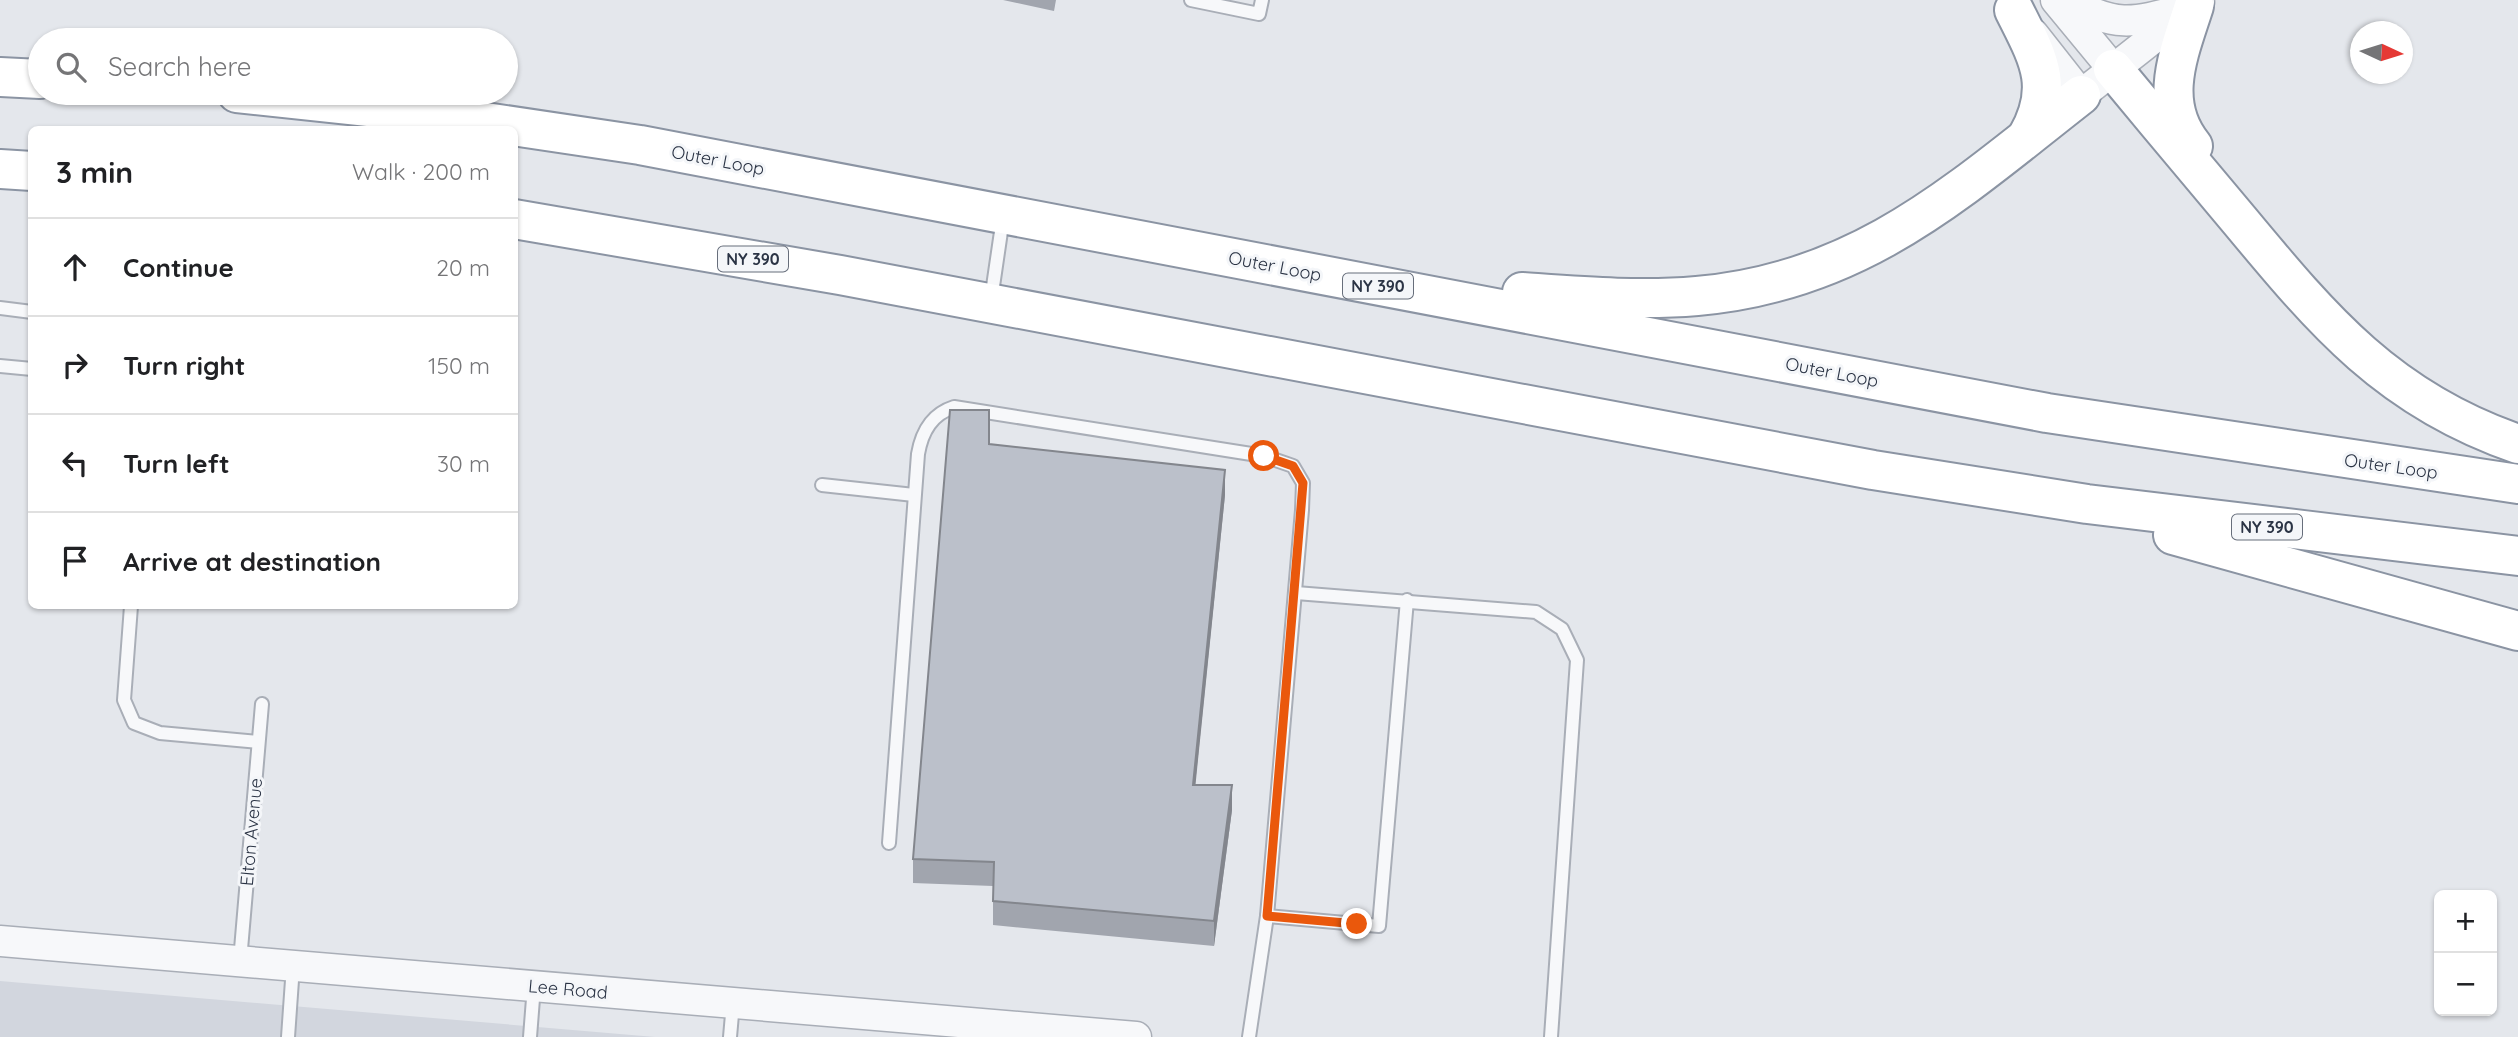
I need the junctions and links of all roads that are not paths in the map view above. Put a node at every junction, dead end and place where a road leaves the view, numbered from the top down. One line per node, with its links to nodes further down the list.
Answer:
1 (1191, 0): 2 (lane)
2 (1262, 0)
3 (2056, 0): 7 (street)
4 (2069, 0): 5 (street)
5 (2198, 3): 7 (street); 20 (highway)
6 (2010, 5): 10 (street); 14 (highway)
7 (2113, 69): 10 (street); 20 (highway)
8 (0, 77): 9 (highway)
9 (28, 78)
10 (2081, 95): 14 (highway)
11 (353, 105): 12 (highway, Outer Loop / NY 390)
12 (514, 126)
13 (518, 126): 17 (highway, Outer Loop / NY 390)
14 (2027, 137): 19 (highway)
15 (0, 169): 16 (highway)
16 (28, 171)
17 (1004, 214): 19 (highway, Outer Loop / NY 390); 21 (lane)
18 (518, 220): 21 (highway, NY 390)
19 (1336, 278): 27 (highway, Outer Loop / NY 390)
20 (2301, 294): 26 (highway)
21 (991, 303): 29 (highway, NY 390)
22 (0, 308): 23 (lane)
23 (28, 312)
24 (0, 366): 25 (lane)
25 (28, 369)
26 (2518, 444)
27 (2518, 484)
28 (822, 485): 30 (lane)
29 (2016, 492): 31 (highway, NY 390); 35 (highway)
30 (914, 495): 32 (lane); 38 (lane)
31 (2518, 556)
32 (1296, 593): 33 (lane); 39 (lane)
33 (1407, 600): 39 (lane); 50 (lane)
34 (131, 609): 37 (lane)
35 (2518, 631)
36 (262, 704): 37 (lane, Elton Avenue)
37 (258, 742): 41 (lane, Elton Avenue)
38 (889, 844)
39 (1267, 916): 49 (lane)
40 (0, 941): 41 (street, Lee Road)
41 (240, 961): 42 (street, Lee Road)
42 (293, 966): 43 (street, Lee Road); 45 (lane)
43 (534, 986): 44 (street, Lee Road); 46 (lane)
44 (733, 1003): 47 (lane); 48 (street, Lee Road)
45 (288, 1037)
46 (530, 1037)
47 (730, 1037)
48 (1136, 1037)
49 (1249, 1037)
50 (1551, 1037)

